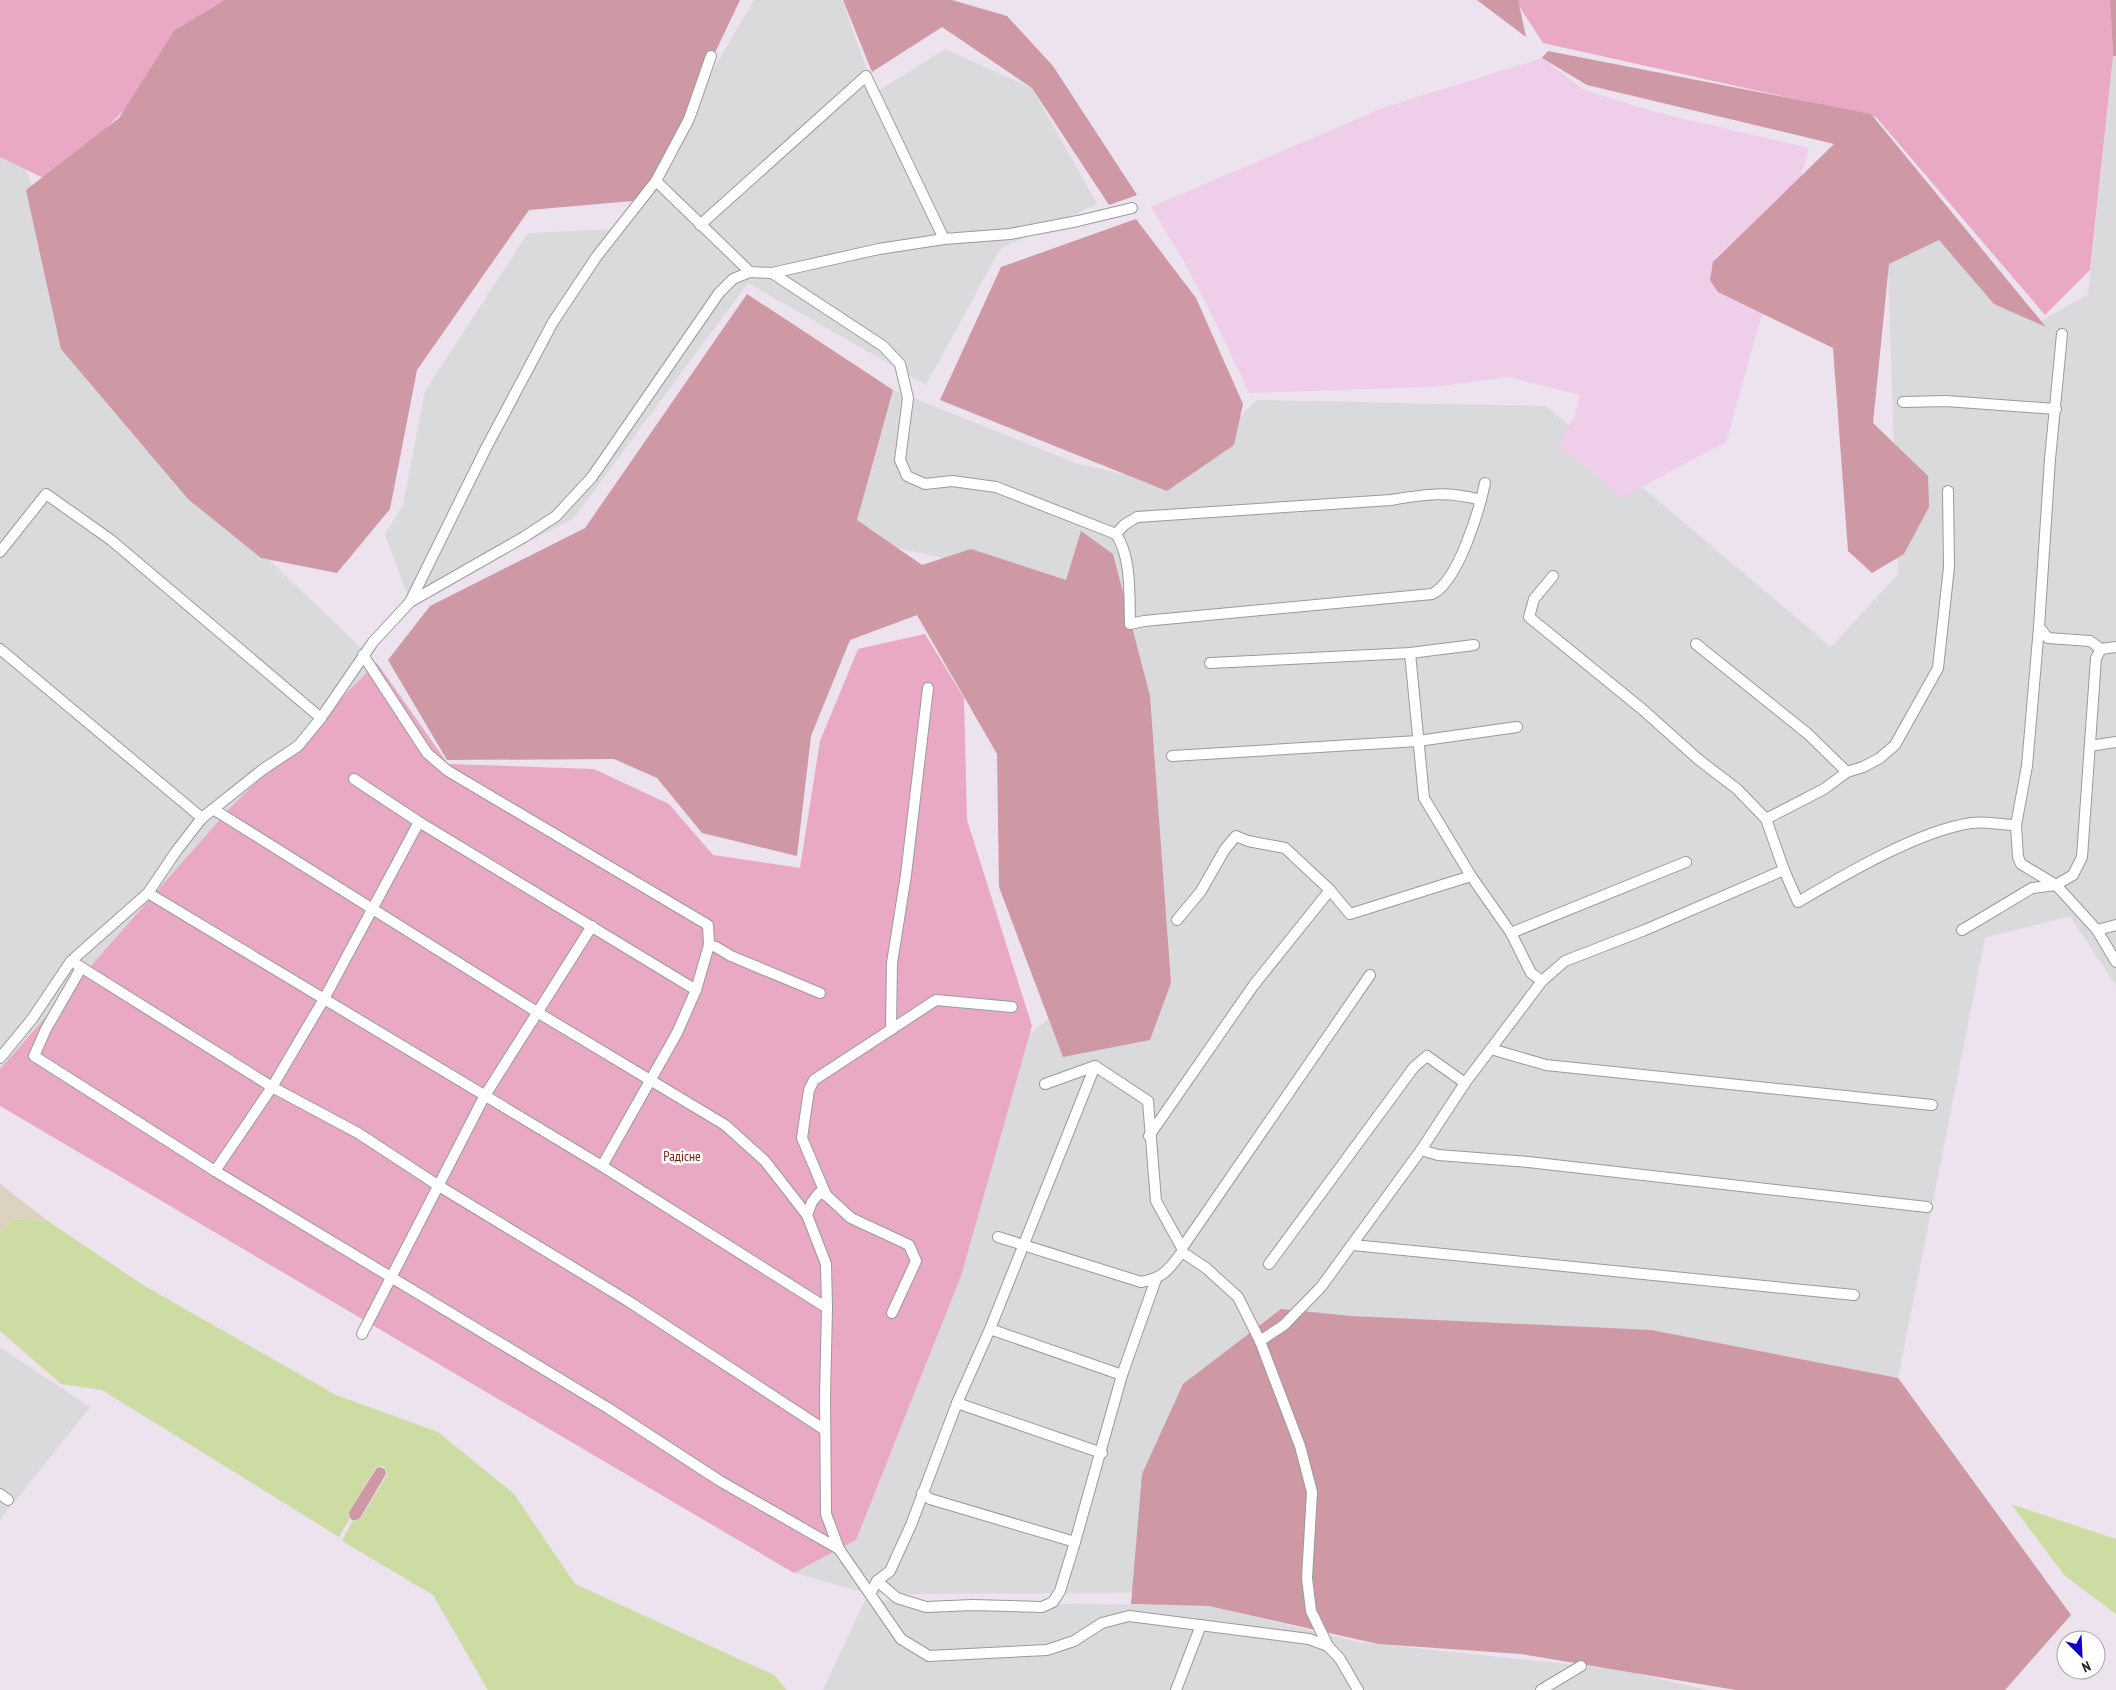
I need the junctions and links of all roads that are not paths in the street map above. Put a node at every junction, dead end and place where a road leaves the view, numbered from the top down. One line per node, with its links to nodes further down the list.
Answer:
1 (711, 56): 2 (street)
2 (656, 181): 4 (street); 17 (street)
3 (1132, 208): 5 (street)
4 (700, 225): 5 (street); 6 (street)
5 (944, 239): 7 (street)
6 (750, 272): 7 (street); 17 (street)
7 (772, 273): 14 (street)
8 (2062, 334): 10 (street)
9 (1903, 402): 10 (street)
10 (2056, 409): 18 (street)
11 (1484, 483): 13 (street)
12 (1948, 491): 34 (street)
13 (1482, 500): 14 (street); 14 (street)
14 (1116, 534)
15 (0, 552): 28 (street)
16 (1553, 576): 38 (street)
17 (410, 602): 25 (street)
18 (2039, 627): 23 (street); 40 (street)
19 (1696, 644): 34 (street)
20 (1474, 645): 24 (street)
21 (2116, 647): 23 (street)
22 (0, 649): 37 (street)
23 (2101, 649): 32 (street)
24 (1410, 653): 26 (street); 30 (street)
25 (363, 655): 28 (street); 54 (street)
26 (1210, 663)
27 (928, 688): 65 (street)
28 (321, 718): 36 (street)
29 (1516, 727): 30 (street)
30 (1418, 741): 33 (street); 43 (street)
31 (2116, 742): 32 (street)
32 (2090, 746): 44 (street)
33 (1172, 756)
34 (1847, 772): 38 (street)
35 (354, 779): 39 (street)
36 (213, 809): 37 (street); 47 (street)
37 (202, 818): 46 (street)
38 (1766, 819): 42 (street)
39 (418, 822): 47 (street); 50 (street)
40 (2016, 826): 42 (street); 44 (street)
41 (1686, 862): 53 (street)
42 (1784, 870): 59 (street)
43 (1471, 876): 45 (street); 53 (street)
44 (2056, 886): 51 (street); 52 (street)
45 (1330, 890): 48 (street); 75 (street)
46 (148, 893): 55 (street); 62 (street)
47 (371, 908): 62 (street); 64 (street)
48 (1177, 920)
49 (2116, 925): 52 (street)
50 (592, 926): 60 (street); 64 (street)
51 (1962, 930)
52 (2097, 930): 56 (street)
53 (1511, 933): 59 (street)
54 (709, 945): 60 (street); 61 (street)
55 (71, 961): 57 (street); 67 (street)
56 (2116, 962)
57 (81, 968): 72 (street); 78 (street)
58 (1370, 975): 86 (street)
59 (1542, 981): 66 (street)
60 (696, 990): 69 (street)
61 (820, 993)
62 (324, 999): 72 (street); 73 (street)
63 (1012, 1007): 65 (street)
64 (537, 1012): 69 (street); 73 (street)
65 (891, 1030): 80 (street)
66 (1491, 1048): 70 (street); 74 (street)
67 (0, 1058)
68 (1095, 1066): 71 (street); 75 (street); 84 (street)
69 (651, 1080): 77 (street); 82 (street)
70 (1465, 1083): 76 (street); 87 (street)
71 (1045, 1084)
72 (272, 1087): 78 (street); 79 (street)
73 (484, 1097): 77 (street); 79 (street)
74 (1932, 1105)
75 (1149, 1136): 86 (street)
76 (1421, 1150): 81 (street); 85 (street)
77 (602, 1166): 91 (street)
78 (215, 1171): 88 (street)
79 (439, 1186): 88 (street); 98 (street)
80 (826, 1195): 82 (street); 92 (street)
81 (1926, 1208)
82 (808, 1215): 91 (street)
83 (998, 1236): 84 (street)
84 (1022, 1244): 89 (street); 93 (street)
85 (1353, 1245): 90 (street); 95 (street)
86 (1182, 1250): 89 (street); 95 (street)
87 (1269, 1264)
88 (392, 1277): 94 (street); 102 (street)
89 (1156, 1279): 96 (street)
90 (1854, 1296)
91 (827, 1308): 98 (street)
92 (892, 1313)
93 (990, 1329): 96 (street); 97 (street)
94 (362, 1334)
95 (1260, 1340): 106 (street)
96 (1122, 1375): 99 (street)
97 (957, 1403): 99 (street); 100 (street)
98 (825, 1430): 102 (street)
99 (1102, 1453): 101 (street)
100 (922, 1493): 101 (street); 103 (street)
101 (1075, 1542): 103 (street)
102 (839, 1549): 104 (street)
103 (877, 1581): 104 (street)
104 (870, 1594): 105 (street)
105 (1201, 1625): 106 (street); 108 (street)
106 (1328, 1646): 109 (street)
107 (1581, 1666): 110 (street)
108 (1176, 1690)
109 (1358, 1690)
110 (1541, 1690)

